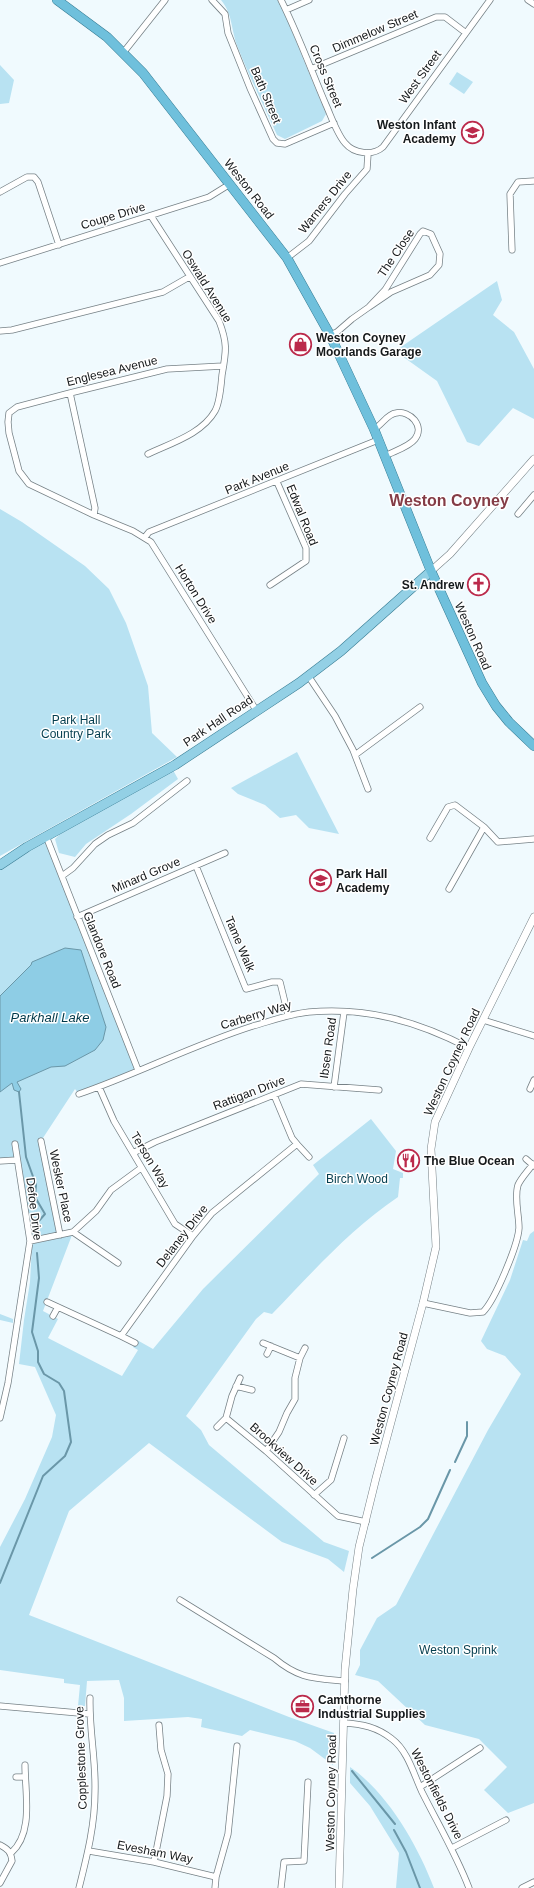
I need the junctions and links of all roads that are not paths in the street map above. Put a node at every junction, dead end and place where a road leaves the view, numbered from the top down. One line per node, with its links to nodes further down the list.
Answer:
1 (57, 0): 11 (highway, Weston Road)
2 (165, 0): 11 (street)
3 (212, 0): 13 (street, Bath Street)
4 (281, 0): 9 (street, Cross Street)
5 (309, 0): 9 (street)
6 (490, 0): 10 (street, West Street)
7 (528, 0): 8 (street)
8 (534, 4)
9 (286, 10): 12 (street, Cross Street)
10 (466, 33): 12 (street, Dimmelow Street); 14 (street, West Street)
11 (123, 53): 16 (highway, Weston Road)
12 (311, 69): 13 (street, Cross Street)
13 (334, 122): 14 (street, Cross Street)
14 (368, 154): 21 (street, Warners Drive)
15 (534, 180): 20 (street)
16 (230, 184): 18 (street, Coupe Drive); 21 (highway, Weston Road)
17 (0, 192): 19 (street)
18 (151, 216): 19 (street, Coupe Drive); 23 (street, Oswald Avenue)
19 (59, 245): 22 (street, Coupe Drive)
20 (512, 250)
21 (287, 258): 26 (highway, Weston Road)
22 (0, 263)
23 (190, 277): 25 (street); 27 (street, Oswald Avenue)
24 (369, 307): 24 (street, The Close); 26 (street, The Close)
25 (0, 331)
26 (330, 335): 30 (highway, Weston Road)
27 (223, 366): 28 (street, Englesea Avenue); 32 (street, Oswald Avenue)
28 (70, 392): 29 (street, Englesea Avenue); 38 (street)
29 (9, 413): 38 (street, Horton Drive)
30 (374, 429): 31 (highway, Weston Road); 33 (street)
31 (378, 440): 33 (highway, Weston Road); 35 (street, Park Avenue)
32 (148, 454)
33 (385, 456): 40 (highway, Weston Road)
34 (534, 459): 40 (street)
35 (277, 482): 39 (street, Park Avenue); 41 (street, Edwal Road)
36 (534, 495): 37 (street)
37 (518, 514)
38 (94, 515): 39 (street, Horton Drive)
39 (145, 537): 44 (street, Horton Drive)
40 (432, 571): 42 (main road, Park Hall Road); 45 (highway, Weston Road)
41 (270, 585)
42 (308, 677): 44 (main road, Park Hall Road); 46 (street)
43 (420, 707): 46 (street)
44 (256, 710): 50 (main road, Park Hall Road)
45 (534, 746)
46 (355, 755): 48 (street)
47 (187, 781): 56 (street)
48 (368, 789)
49 (484, 827): 51 (street); 52 (street); 57 (street)
50 (46, 836): 54 (main road, Park Hall Road); 56 (street, Glandore Road)
51 (430, 838)
52 (534, 840)
53 (225, 853): 55 (street, Minard Grove)
54 (0, 865)
55 (196, 866): 59 (street, Minard Grove); 61 (street, Tame Walk)
56 (62, 876): 59 (street, Glandore Road)
57 (449, 889)
58 (534, 917): 62 (street, Weston Coyney Road)
59 (77, 918): 65 (street, Glandore Road)
60 (344, 1012): 61 (street, Carberry Way); 64 (street, Carberry Way); 68 (street, Ibsen Road)
61 (288, 1015): 65 (street, Carberry Way)
62 (483, 1020): 63 (street); 64 (street, Weston Coyney Road)
63 (534, 1036)
64 (468, 1048): 89 (street, Weston Coyney Road)
65 (138, 1070): 67 (street, Carberry Way)
66 (534, 1080): 69 (street)
67 (99, 1087): 71 (street, Carberry Way); 76 (street, Terson Way)
68 (334, 1087): 70 (street, Rattigan Drive); 72 (street, Rattigan Drive)
69 (530, 1089)
70 (379, 1090)
71 (79, 1094)
72 (274, 1095): 75 (street); 76 (street, Rattigan Drive)
73 (41, 1141): 84 (street, Wesker Place)
74 (15, 1144): 79 (street, Defoe Drive)
75 (297, 1144): 77 (street); 85 (street, Delaney Drive)
76 (133, 1153): 82 (street, Terson Way)
77 (309, 1156)
78 (526, 1159): 81 (street)
79 (17, 1160): 80 (street); 86 (street, Defoe Drive)
80 (0, 1161)
81 (533, 1165): 89 (street)
82 (141, 1168): 83 (street); 85 (street, Terson Way)
83 (73, 1232): 84 (street); 87 (street)
84 (60, 1235): 86 (street)
85 (193, 1236): 92 (street, Delaney Drive)
86 (30, 1241): 102 (street, Defoe Drive)
87 (118, 1263)
88 (46, 1302): 90 (street)
89 (423, 1303): 108 (street, Weston Coyney Road)
90 (58, 1307): 91 (street); 92 (street)
91 (53, 1316)
92 (121, 1336): 93 (street)
93 (135, 1343)
94 (263, 1343): 95 (street)
95 (271, 1346): 97 (street); 98 (street)
96 (305, 1348): 98 (street)
97 (267, 1354)
98 (300, 1358): 106 (street)
99 (240, 1378): 100 (street)
100 (236, 1386): 101 (street); 103 (street)
101 (252, 1390)
102 (0, 1418)
103 (226, 1418): 104 (street); 106 (street, Brookview Drive)
104 (217, 1427)
105 (344, 1438): 107 (street)
106 (266, 1451): 107 (street, Brookview Drive)
107 (314, 1495): 108 (street, Brookview Drive)
108 (366, 1522): 110 (street, Weston Coyney Road)
109 (180, 1600): 110 (street)
110 (345, 1681): 114 (street, Weston Coyney Road)
111 (90, 1698): 113 (street, Copplestone Grove)
112 (0, 1708): 113 (street)
113 (90, 1714): 126 (street, Copplestone Grove)
114 (344, 1723): 122 (street, Westonfields Drive); 135 (street, Weston Coyney Road)
115 (159, 1725): 128 (street)
116 (237, 1746): 129 (street)
117 (480, 1748): 122 (street)
118 (25, 1765): 120 (street)
119 (16, 1777): 120 (street)
120 (25, 1777): 127 (street)
121 (308, 1782): 134 (street)
122 (420, 1787): 125 (street, Westonfields Drive)
123 (506, 1820): 125 (street)
124 (0, 1845): 127 (street)
125 (452, 1848): 136 (street, Westonfields Drive)
126 (88, 1851): 128 (street, Evesham Way); 132 (street, Copplestone Grove)
127 (11, 1853): 131 (street)
128 (154, 1862): 129 (street, Evesham Way)
129 (216, 1877): 133 (street)
130 (534, 1882): 137 (street)
131 (0, 1883)
132 (79, 1888)
133 (215, 1888)
134 (281, 1888)
135 (340, 1888)
136 (469, 1888)
137 (522, 1888)

